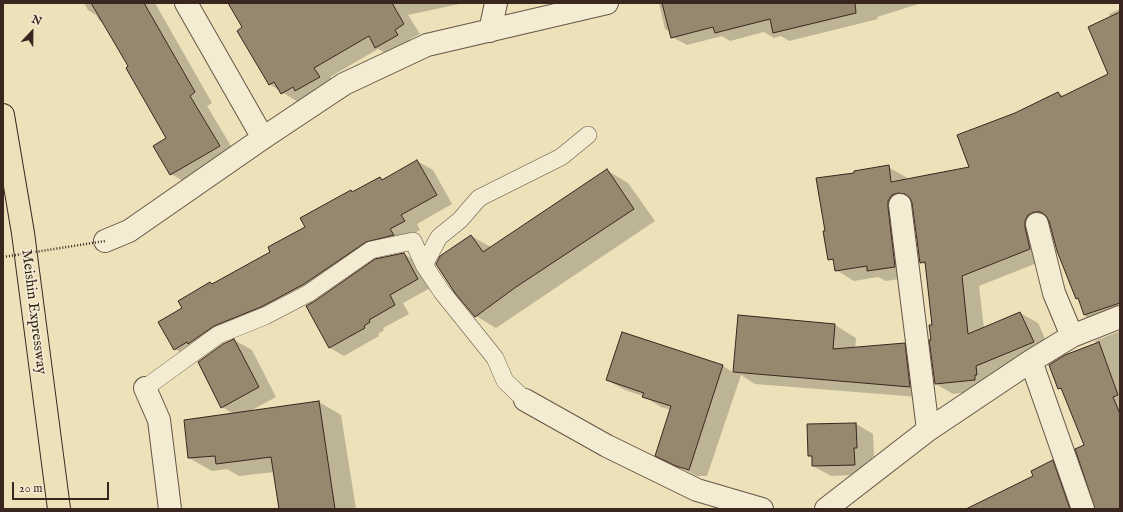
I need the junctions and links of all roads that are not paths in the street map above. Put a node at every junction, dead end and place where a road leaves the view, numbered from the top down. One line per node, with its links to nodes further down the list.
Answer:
1 (186, 3): 7 (street)
2 (496, 3): 4 (street)
3 (607, 3): 4 (street)
4 (490, 31): 7 (street)
5 (3, 115): 18 (highway, Meishin Expressway)
6 (588, 135): 11 (lane)
7 (263, 138): 10 (street)
8 (900, 205): 17 (street)
9 (1037, 224): 13 (street)
10 (105, 241)
11 (424, 265): 15 (lane); 16 (lane)
12 (1120, 317): 13 (street)
13 (1072, 336): 14 (street)
14 (1031, 361): 17 (street); 22 (street)
15 (145, 388): 19 (street)
16 (525, 400): 20 (street)
17 (928, 430): 21 (street)
18 (59, 509)
19 (170, 509)
20 (762, 509)
21 (826, 509)
22 (1083, 509)

